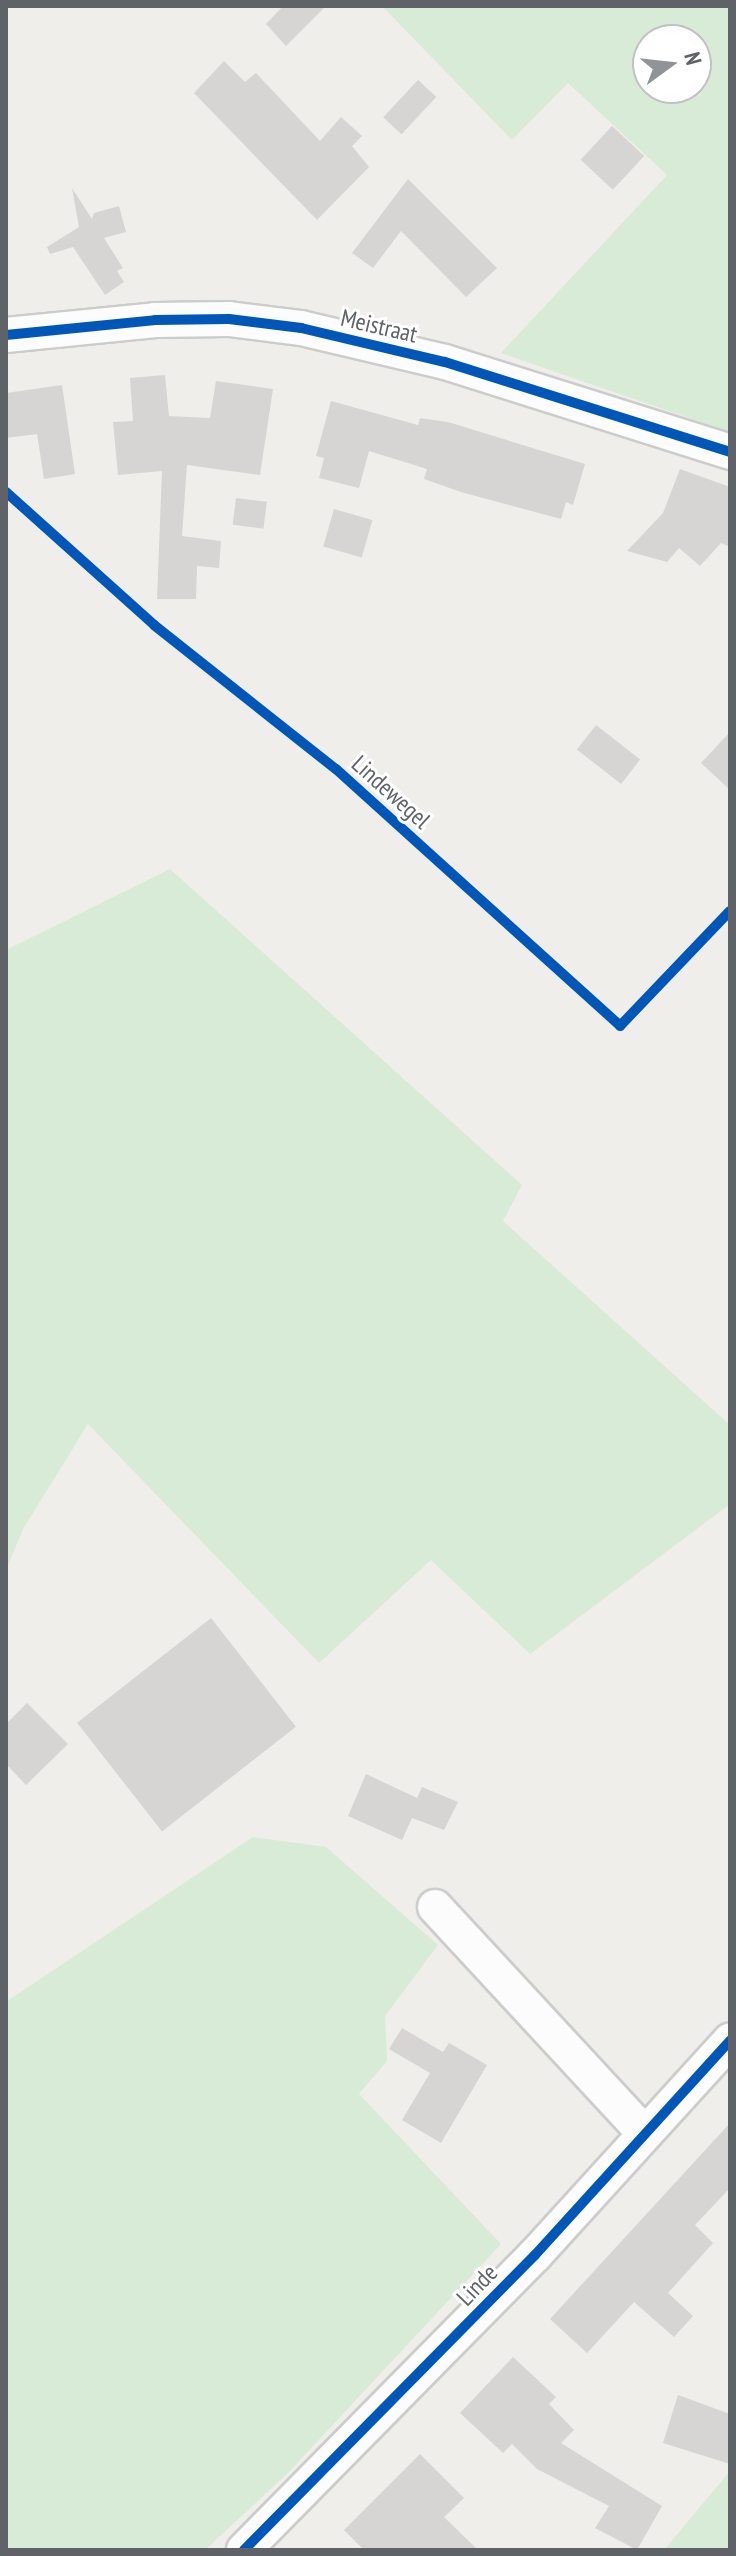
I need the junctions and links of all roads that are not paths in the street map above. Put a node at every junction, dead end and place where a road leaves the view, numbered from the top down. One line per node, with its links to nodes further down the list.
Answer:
1 (6, 335): 2 (street, Meistraat)
2 (730, 452)
3 (435, 1907): 5 (street)
4 (730, 2041): 5 (street, Linde)
5 (643, 2132): 6 (street, Linde)
6 (244, 2550)

